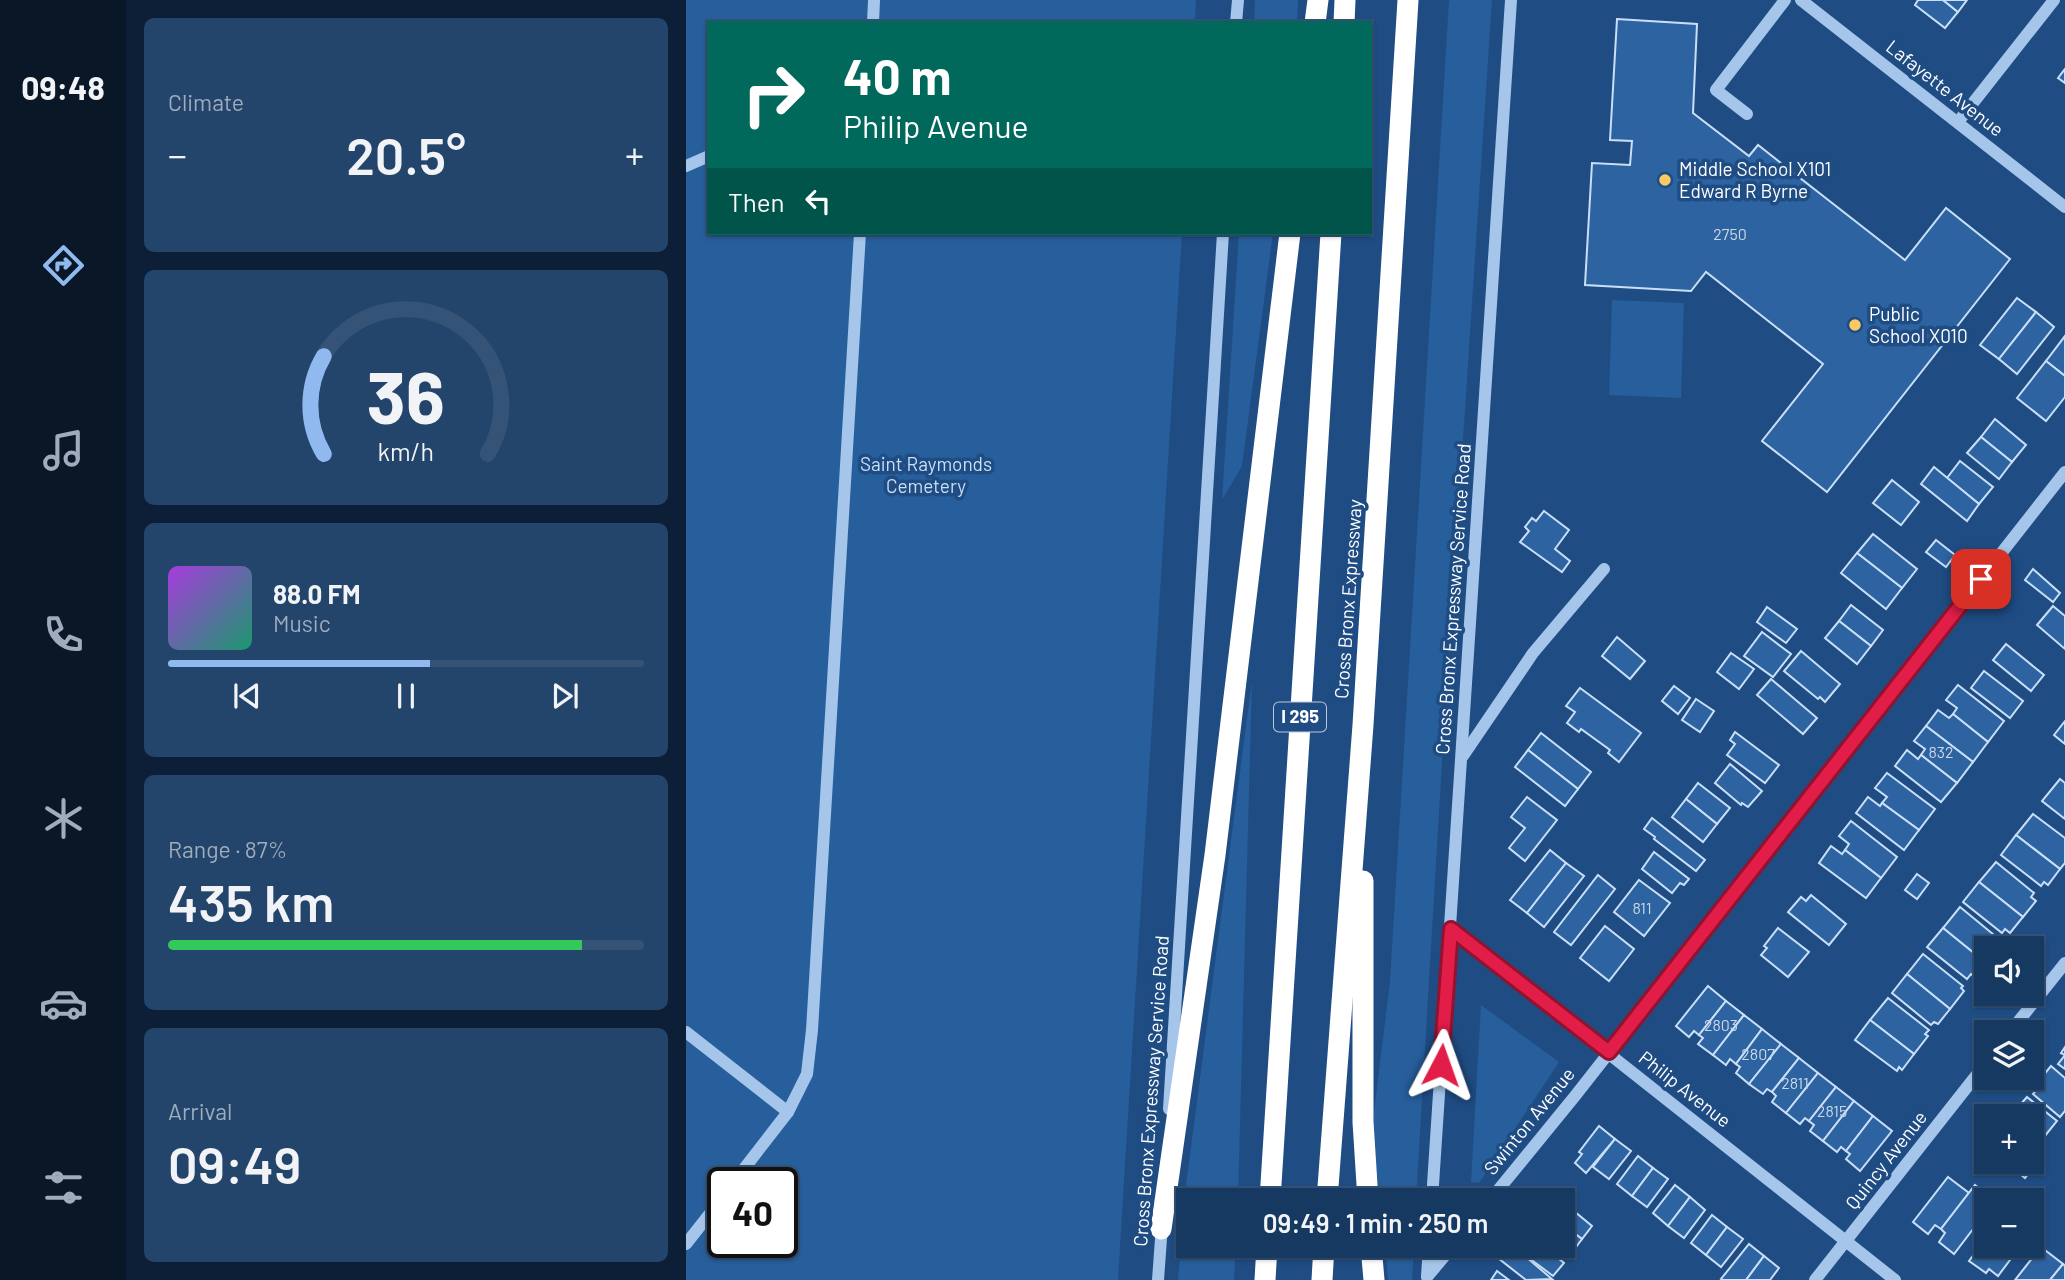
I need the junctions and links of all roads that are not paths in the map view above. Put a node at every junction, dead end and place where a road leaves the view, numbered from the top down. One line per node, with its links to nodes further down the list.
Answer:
1 (874, 0): 10 (street)
2 (1238, 0): 11 (street)
3 (1318, 0): 12 (highway)
4 (1345, 0): 13 (highway)
5 (1408, 0): 25 (highway, Cross Bronx Expressway)
6 (1511, 0): 26 (street, Cross Bronx Expressway Service Road)
7 (1786, 0): 14 (street)
8 (1801, 0): 15 (street, Lafayette Avenue)
9 (2054, 0): 15 (street)
10 (873, 21)
11 (1236, 21)
12 (1315, 21)
13 (1344, 21)
14 (1747, 114)
15 (1958, 122): 18 (street, Lafayette Avenue)
16 (707, 157): 17 (street)
17 (686, 166)
18 (2065, 207)
19 (860, 235): 33 (street)
20 (1223, 235): 41 (street, Cross Bronx Expressway Service Road)
21 (1290, 235): 41 (highway)
22 (1331, 235): 35 (highway, Cross Bronx Expressway / I 295)
23 (2065, 472): 31 (street, Swinton Avenue)
24 (1604, 569): 26 (street)
25 (1363, 725): 36 (highway, Cross Bronx Expressway); 37 (highway)
26 (1463, 756): 27 (street, Cross Bronx Expressway Service Road)
27 (1451, 929): 31 (street, Philip Avenue); 38 (street, Cross Bronx Expressway Service Road)
28 (2065, 963): 29 (street)
29 (2020, 1020)
30 (686, 1032): 33 (street)
31 (1609, 1052): 39 (street, Swinton Avenue); 42 (street, Philip Avenue)
32 (1974, 1078): 42 (street, Quincy Avenue)
33 (788, 1112): 34 (street)
34 (745, 1167)
35 (1271, 1188)
36 (1327, 1188)
37 (1367, 1188)
38 (1434, 1188)
39 (1500, 1188)
40 (707, 1217): 43 (street)
41 (1161, 1229): 50 (street, Cross Bronx Expressway Service Road)
42 (1846, 1241): 54 (street, Quincy Avenue); 55 (street, Philip Avenue)
43 (686, 1244)
44 (1266, 1258): 51 (highway)
45 (1323, 1258): 52 (highway)
46 (1372, 1258): 53 (highway)
47 (1428, 1258): 49 (street)
48 (1443, 1258): 49 (street)
49 (1427, 1278)
50 (1158, 1280)
51 (1265, 1280)
52 (1322, 1280)
53 (1374, 1280)
54 (1815, 1280)
55 (1895, 1280)

